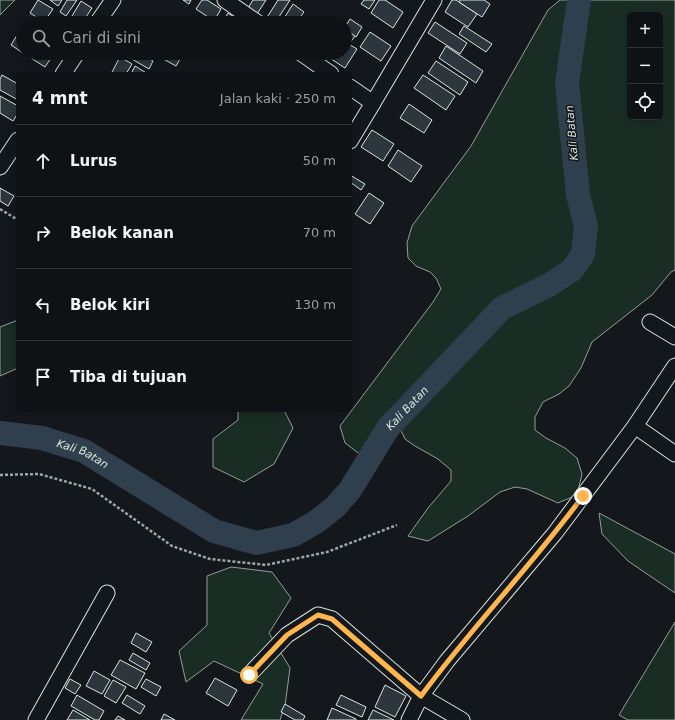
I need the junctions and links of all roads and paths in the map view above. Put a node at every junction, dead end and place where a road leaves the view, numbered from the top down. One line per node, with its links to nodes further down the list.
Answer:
1 (112, 0): 4 (street)
2 (225, 0): 5 (street)
3 (434, 0): 11 (street)
4 (102, 16)
5 (248, 16)
6 (72, 60): 8 (street)
7 (311, 60): 9 (street)
8 (64, 72)
9 (328, 72)
10 (352, 88): 11 (street)
11 (373, 103): 12 (street)
12 (352, 138)
13 (16, 143): 14 (street)
14 (0, 167)
15 (0, 209): 16 (path)
16 (16, 219)
17 (650, 322): 18 (street)
18 (675, 337)
19 (675, 366): 20 (street)
20 (635, 426): 21 (street); 26 (street)
21 (675, 454)
22 (0, 475): 23 (path)
23 (397, 525)
24 (108, 593): 27 (street)
25 (249, 675): 26 (street)
26 (421, 696): 28 (street); 29 (street)
27 (36, 720)
28 (408, 720)
29 (462, 720)

